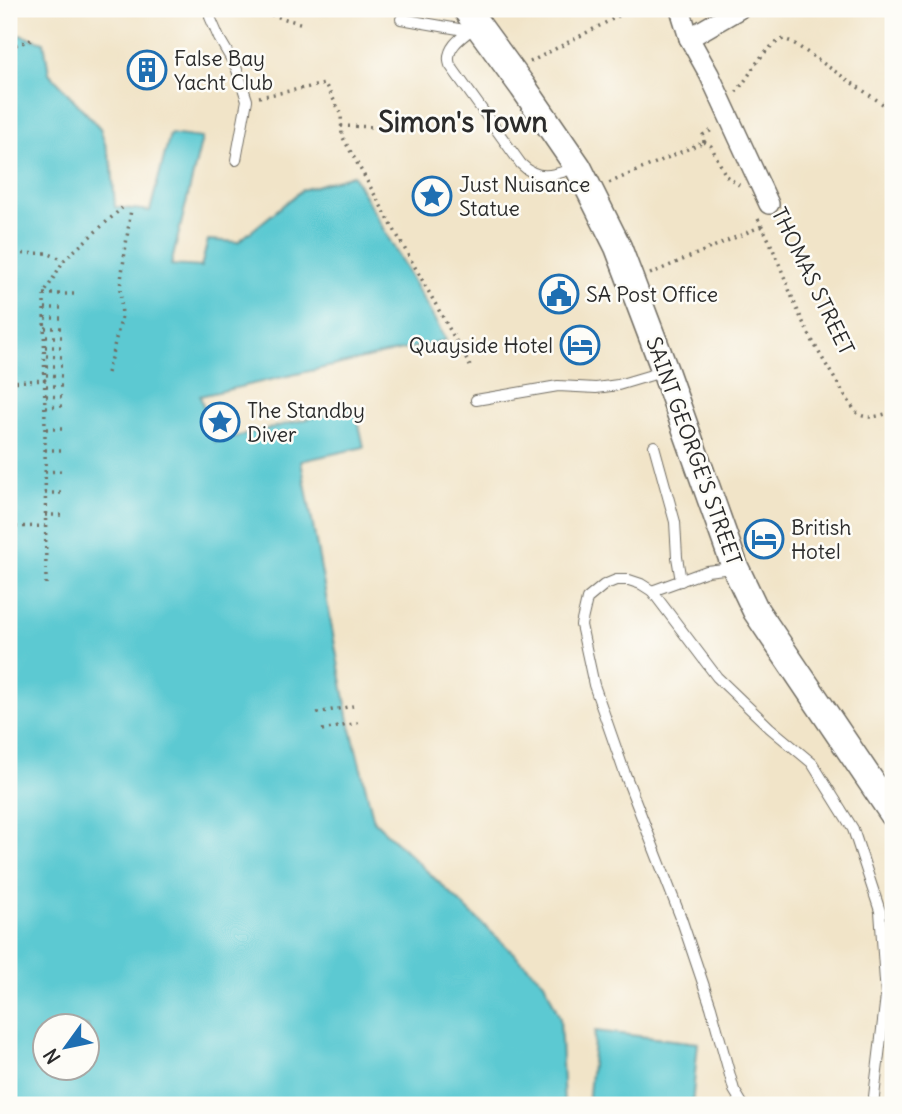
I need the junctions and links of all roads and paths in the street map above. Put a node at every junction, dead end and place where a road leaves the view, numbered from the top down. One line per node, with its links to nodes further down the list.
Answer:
1 (211, 9): 13 (lane)
2 (251, 9): 8 (path)
3 (632, 9): 12 (path)
4 (680, 9): 9 (street, THOMAS STREET)
5 (739, 9): 9 (street)
6 (401, 19): 7 (lane)
7 (471, 22): 19 (main road, SAINT GEORGE'S STREET); 19 (lane)
8 (303, 24)
9 (689, 38): 14 (street, THOMAS STREET)
10 (34, 39): 11 (path)
11 (9, 47)
12 (543, 54)
13 (247, 100): 16 (path); 18 (lane)
14 (723, 104): 15 (path); 24 (street, THOMAS STREET)
15 (893, 111)
16 (341, 127): 17 (path); 47 (path)
17 (383, 127)
18 (236, 160)
19 (578, 167): 20 (main road, SAINT GEORGE'S STREET)
20 (591, 191): 21 (path); 30 (main road, SAINT GEORGE'S STREET)
21 (743, 193)
22 (122, 208): 28 (path)
23 (131, 209): 49 (path)
24 (762, 209): 26 (path); 26 (path, THOMAS STREET)
25 (14, 226): 29 (path)
26 (762, 226): 30 (path); 60 (path, THOMAS STREET)
27 (9, 254): 28 (path)
28 (64, 260): 31 (path)
29 (14, 280)
30 (632, 282): 48 (main road, SAINT GEORGE'S STREET)
31 (44, 294): 32 (path); 33 (path)
32 (74, 294)
33 (45, 307): 34 (path); 35 (path)
34 (65, 308)
35 (45, 318): 36 (path); 37 (path)
36 (66, 318)
37 (45, 328): 38 (path); 39 (path)
38 (64, 328)
39 (45, 337): 40 (path); 41 (path)
40 (65, 337)
41 (45, 347): 42 (path); 43 (path)
42 (64, 347)
43 (46, 356): 44 (path); 45 (path)
44 (64, 356)
45 (46, 366): 46 (path); 51 (path)
46 (65, 366)
47 (470, 366)
48 (665, 371): 57 (lane); 74 (main road, SAINT GEORGE'S STREET)
49 (107, 373)
50 (64, 376): 51 (path)
51 (46, 378): 52 (path); 53 (path)
52 (9, 382)
53 (46, 386): 54 (path); 55 (path)
54 (64, 386)
55 (46, 396): 56 (path); 61 (path)
56 (64, 397)
57 (476, 400)
58 (62, 406): 59 (path)
59 (46, 407)
60 (893, 412)
61 (46, 429): 62 (path); 64 (path)
62 (62, 429)
63 (654, 446): 75 (lane)
64 (45, 450): 65 (path); 67 (path)
65 (62, 450)
66 (62, 471): 67 (path)
67 (45, 472): 68 (path)
68 (45, 493): 69 (path); 70 (path)
69 (62, 493)
70 (45, 515): 71 (path); 72 (path)
71 (63, 515)
72 (45, 526): 73 (path); 76 (path)
73 (9, 527)
74 (735, 568): 75 (lane); 82 (main road, SAINT GEORGE'S STREET)
75 (681, 581): 77 (lane)
76 (46, 584)
77 (652, 591): 83 (lane); 84 (lane)
78 (353, 706): 79 (path)
79 (317, 713)
80 (358, 723): 81 (path)
81 (322, 730)
82 (893, 814)
83 (743, 1105)
84 (873, 1105)

